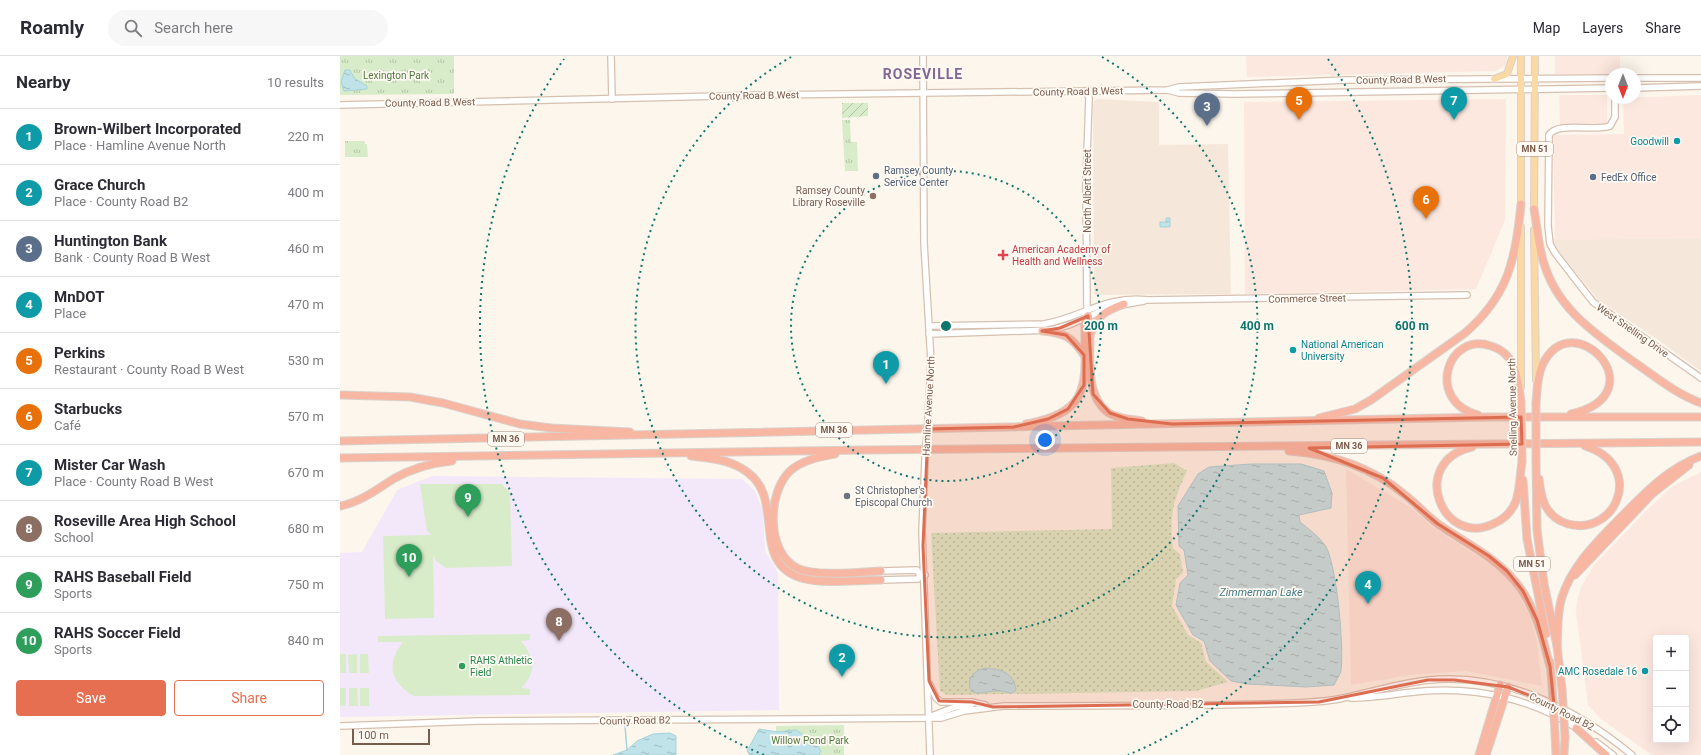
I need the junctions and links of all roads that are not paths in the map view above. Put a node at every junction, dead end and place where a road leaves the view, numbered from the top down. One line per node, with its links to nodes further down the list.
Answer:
1 (612, 56): 20 (street)
2 (923, 56): 19 (street, Hamline Avenue North)
3 (1513, 56): 9 (main road)
4 (1521, 56): 10 (main road, Snelling Avenue North / MN 51)
5 (1535, 56): 11 (main road, MN 51)
6 (1605, 78): 11 (street, County Road B West)
7 (1641, 78): 8 (street)
8 (1701, 78)
9 (1494, 79): 10 (street, County Road B West); 17 (street, County Road B West)
10 (1521, 79): 11 (street, County Road B West); 13 (main road, Snelling Avenue North / MN 51)
11 (1535, 79): 14 (main road, MN 51)
12 (1701, 86): 16 (street)
13 (1521, 88): 14 (street, County Road B West); 17 (street, County Road B West); 23 (main road, Snelling Avenue North / MN 51)
14 (1535, 88): 15 (street, County Road B West); 24 (main road, MN 51)
15 (1605, 88)
16 (1641, 88)
17 (1168, 90): 18 (street, County Road B West)
18 (1086, 91): 19 (street, County Road B West); 28 (street, North Albert Street)
19 (923, 93): 20 (street, County Road B West); 30 (street, Hamline Avenue North)
20 (612, 99): 22 (street, County Road B West)
21 (1615, 104): 35 (street, West Snelling Drive)
22 (340, 105)
23 (1521, 204): 37 (main road, Snelling Avenue North / MN 51); 43 (highway)
24 (1534, 209): 38 (main road, MN 51); 39 (highway)
25 (1467, 296): 26 (street, Commerce Street)
26 (1148, 300): 27 (street, Commerce Street); 28 (street, Commerce Street)
27 (1124, 304): 29 (street, Commerce Street); 33 (highway)
28 (1087, 308): 29 (street, North Albert Street); 30 (street, Commerce Street)
29 (1088, 316): 31 (street, Commerce Street); 33 (highway); 34 (highway)
30 (929, 326): 32 (street, Hamline Avenue North)
31 (1042, 331): 32 (street, Commerce Street); 34 (highway)
32 (929, 334): 61 (street, Hamline Avenue North, bridge)
33 (1091, 337): 44 (highway)
34 (1084, 355): 45 (highway)
35 (1701, 378)
36 (340, 395): 46 (highway)
37 (1521, 401): 40 (highway); 57 (highway, Snelling Avenue North / MN 51, bridge)
38 (1536, 403): 41 (highway); 58 (highway, MN 51, bridge)
39 (1701, 403)
40 (1488, 417): 41 (highway, MN 36); 43 (highway, MN 36)
41 (1551, 417): 42 (highway, MN 36)
42 (1701, 417)
43 (1272, 422): 44 (highway, MN 36)
44 (1172, 424): 45 (highway, MN 36)
45 (997, 429): 46 (highway, MN 36)
46 (672, 434): 47 (highway, MN 36)
47 (340, 442)
48 (1701, 442): 50 (highway, MN 36)
49 (1492, 443): 50 (highway, MN 36); 51 (highway, MN 36); 57 (highway)
50 (1579, 444): 58 (highway)
51 (1207, 448): 52 (highway, MN 36); 64 (highway)
52 (865, 450): 53 (highway, MN 36); 60 (highway)
53 (665, 452): 54 (highway, MN 36); 62 (highway)
54 (491, 456): 56 (highway, MN 36); 59 (highway)
55 (1701, 457): 63 (highway)
56 (340, 458)
57 (1522, 462): 64 (highway, Snelling Avenue North / MN 51)
58 (1536, 462): 63 (highway, MN 51)
59 (340, 506)
60 (882, 571): 61 (street)
61 (923, 575): 62 (street); 65 (street, Hamline Avenue North)
62 (881, 580)
63 (1557, 646): 76 (highway, MN 51, bridge)
64 (1550, 666): 80 (highway, Snelling Avenue North / MN 51, bridge)
65 (929, 681): 71 (street); 73 (street, Hamline Avenue North)
66 (1500, 685): 67 (street, County Road B2); 68 (highway); 70 (street, County Road B2)
67 (1508, 687): 69 (highway); 85 (street, County Road B2)
68 (1497, 695): 69 (street, County Road B2); 70 (street, County Road B2); 78 (highway)
69 (1505, 697): 75 (street, County Road B2); 79 (highway)
70 (1342, 698): 72 (street, County Road B2)
71 (985, 705): 72 (street, County Road B2); 73 (street, County Road B2)
72 (993, 707): 73 (street, County Road B2)
73 (929, 717): 74 (street, County Road B2); 77 (street, Hamline Avenue North)
74 (340, 726)
75 (1576, 728): 83 (highway); 84 (street, County Road B2)
76 (1565, 739): 81 (highway, MN 51); 82 (highway)
77 (930, 755)
78 (1479, 755)
79 (1486, 755)
80 (1554, 755)
81 (1564, 755)
82 (1568, 755)
83 (1606, 755)
84 (1613, 755)
85 (1632, 755)

